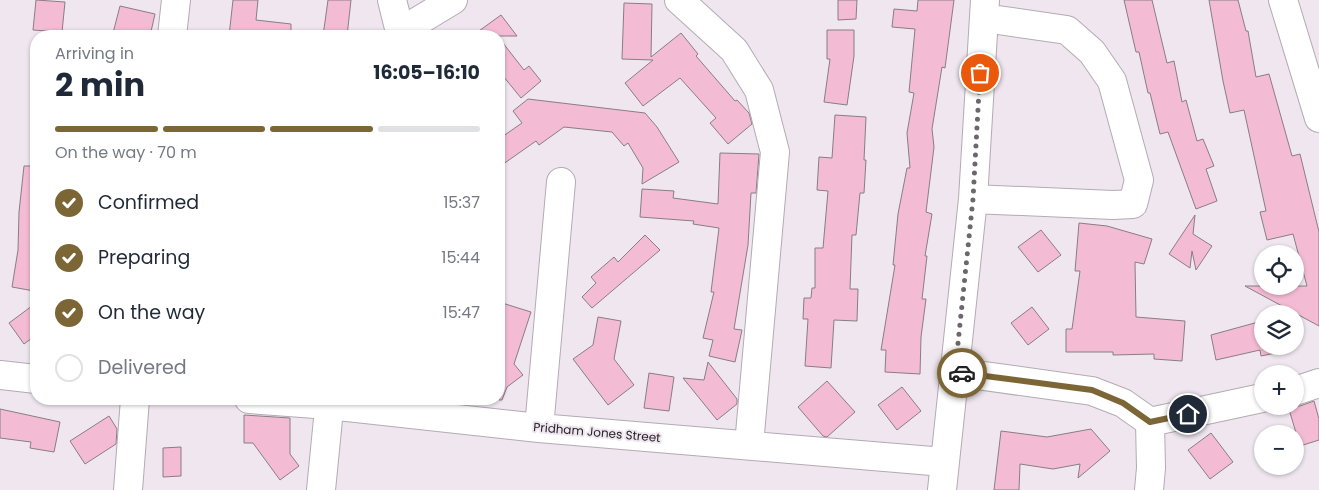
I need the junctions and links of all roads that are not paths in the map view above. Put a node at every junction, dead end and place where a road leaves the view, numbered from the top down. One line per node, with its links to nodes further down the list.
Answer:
1 (176, 0): 7 (street)
2 (392, 0): 8 (street)
3 (453, 0): 9 (street)
4 (679, 0): 24 (street)
5 (1283, 0): 10 (street)
6 (985, 9): 12 (street); 12 (street)
7 (173, 30)
8 (398, 30)
9 (405, 30)
10 (1319, 118)
11 (561, 182): 23 (street)
12 (973, 199): 13 (street)
13 (955, 372): 22 (street); 25 (street)
14 (0, 375): 15 (street)
15 (30, 378)
16 (1319, 383): 17 (street)
17 (1304, 388)
18 (1254, 400): 22 (street)
19 (135, 405): 26 (street)
20 (329, 405): 27 (street)
21 (353, 405): 23 (street, Pridham Jones Street)
22 (1150, 422): 29 (street)
23 (539, 428): 24 (street, Pridham Jones Street)
24 (749, 445): 25 (street, Pridham Jones Street)
25 (944, 462): 28 (street)
26 (128, 490)
27 (321, 490)
28 (942, 490)
29 (1149, 490)

